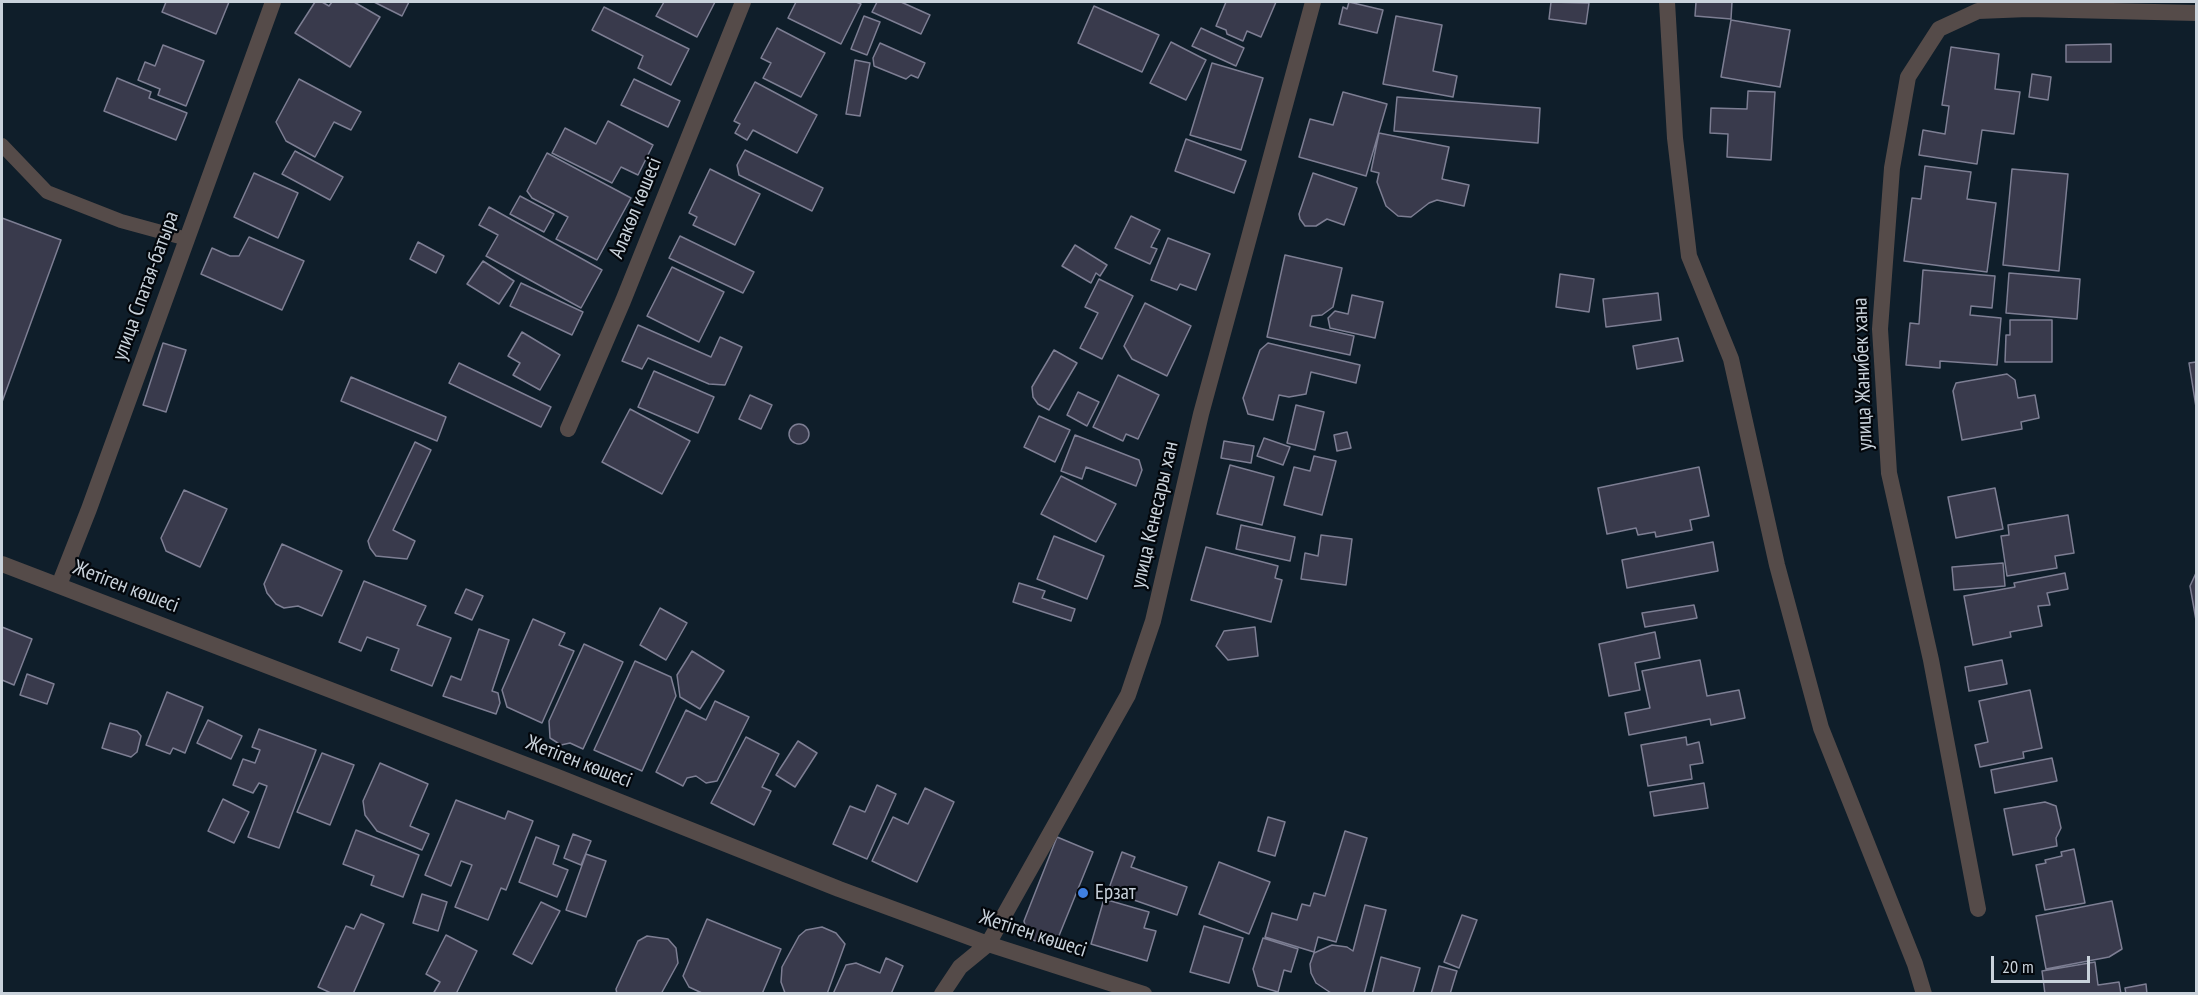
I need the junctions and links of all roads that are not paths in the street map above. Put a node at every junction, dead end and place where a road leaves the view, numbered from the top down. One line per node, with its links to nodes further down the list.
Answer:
1 (273, 2): 7 (street, улица Спатая-батыра)
2 (742, 2): 8 (street, Алакөл көшесі)
3 (1313, 2): 12 (street, улица Кенесары хан)
4 (1667, 2): 15 (street)
5 (2196, 13): 11 (street, улица Жанибек хана)
6 (2, 145): 7 (lane)
7 (187, 239): 10 (street, улица Спатая-батыра)
8 (568, 429)
9 (2, 564): 10 (street, Жетіген көшесі)
10 (58, 585): 12 (street, Жетіген көшесі)
11 (1978, 909)
12 (988, 944): 13 (street, улица Кенесары хан); 14 (street, Жетіген көшесі)
13 (942, 993)
14 (1144, 993)
15 (1924, 993)

